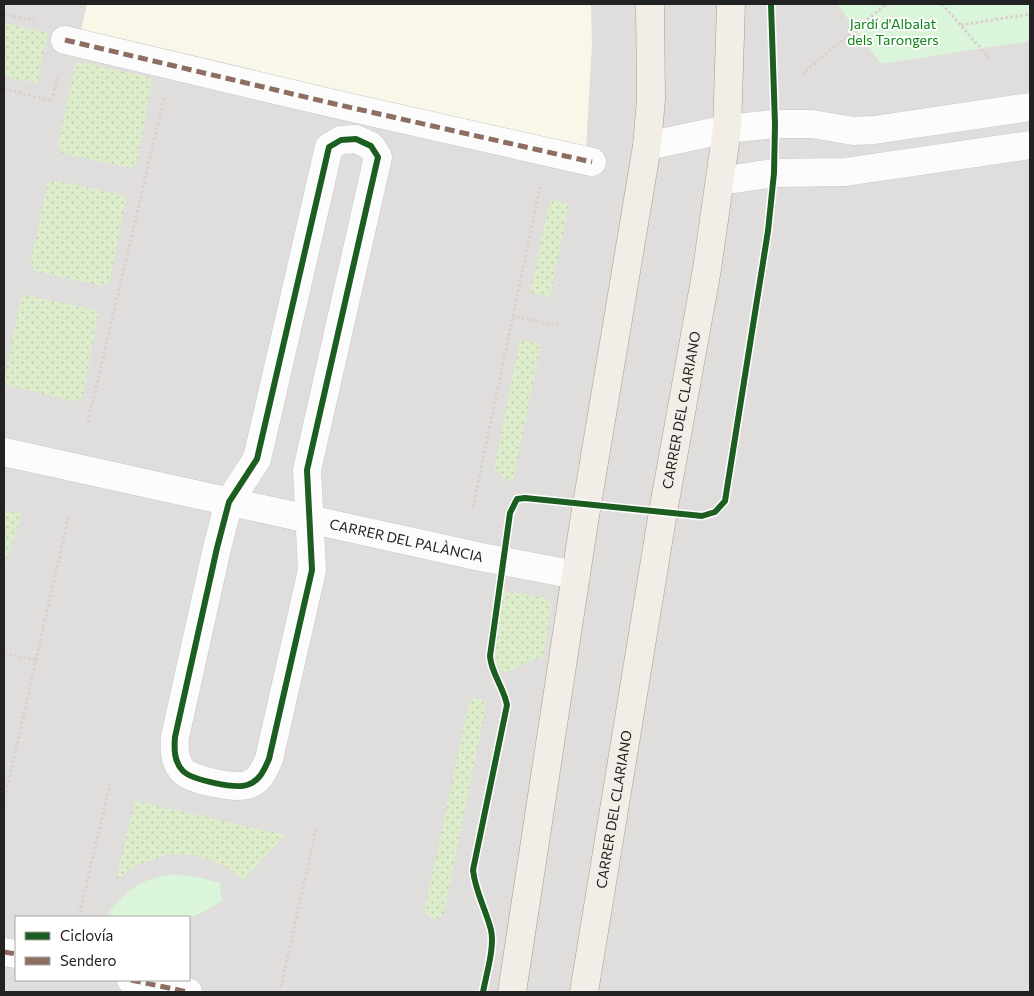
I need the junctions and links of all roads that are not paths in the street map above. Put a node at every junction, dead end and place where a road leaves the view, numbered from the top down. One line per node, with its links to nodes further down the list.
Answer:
1 (650, 4): 7 (main road)
2 (731, 4): 5 (main road, CARRER DEL CLARIANO)
3 (65, 40): 8 (street)
4 (1030, 108): 5 (street)
5 (727, 129): 7 (street); 9 (main road, CARRER DEL CLARIANO)
6 (1030, 145): 9 (street)
7 (646, 146): 13 (main road)
8 (592, 162)
9 (720, 181): 17 (main road, CARRER DEL CLARIANO)
10 (4, 452): 11 (street, CARRER DEL PALÀNCIA)
11 (229, 502): 12 (street, CARRER DEL PALÀNCIA); 12 (street); 12 (street)
12 (309, 519): 13 (street, CARRER DEL PALÀNCIA)
13 (576, 575): 16 (main road)
14 (136, 981): 15 (street)
15 (188, 992)
16 (512, 992)
17 (584, 992)

